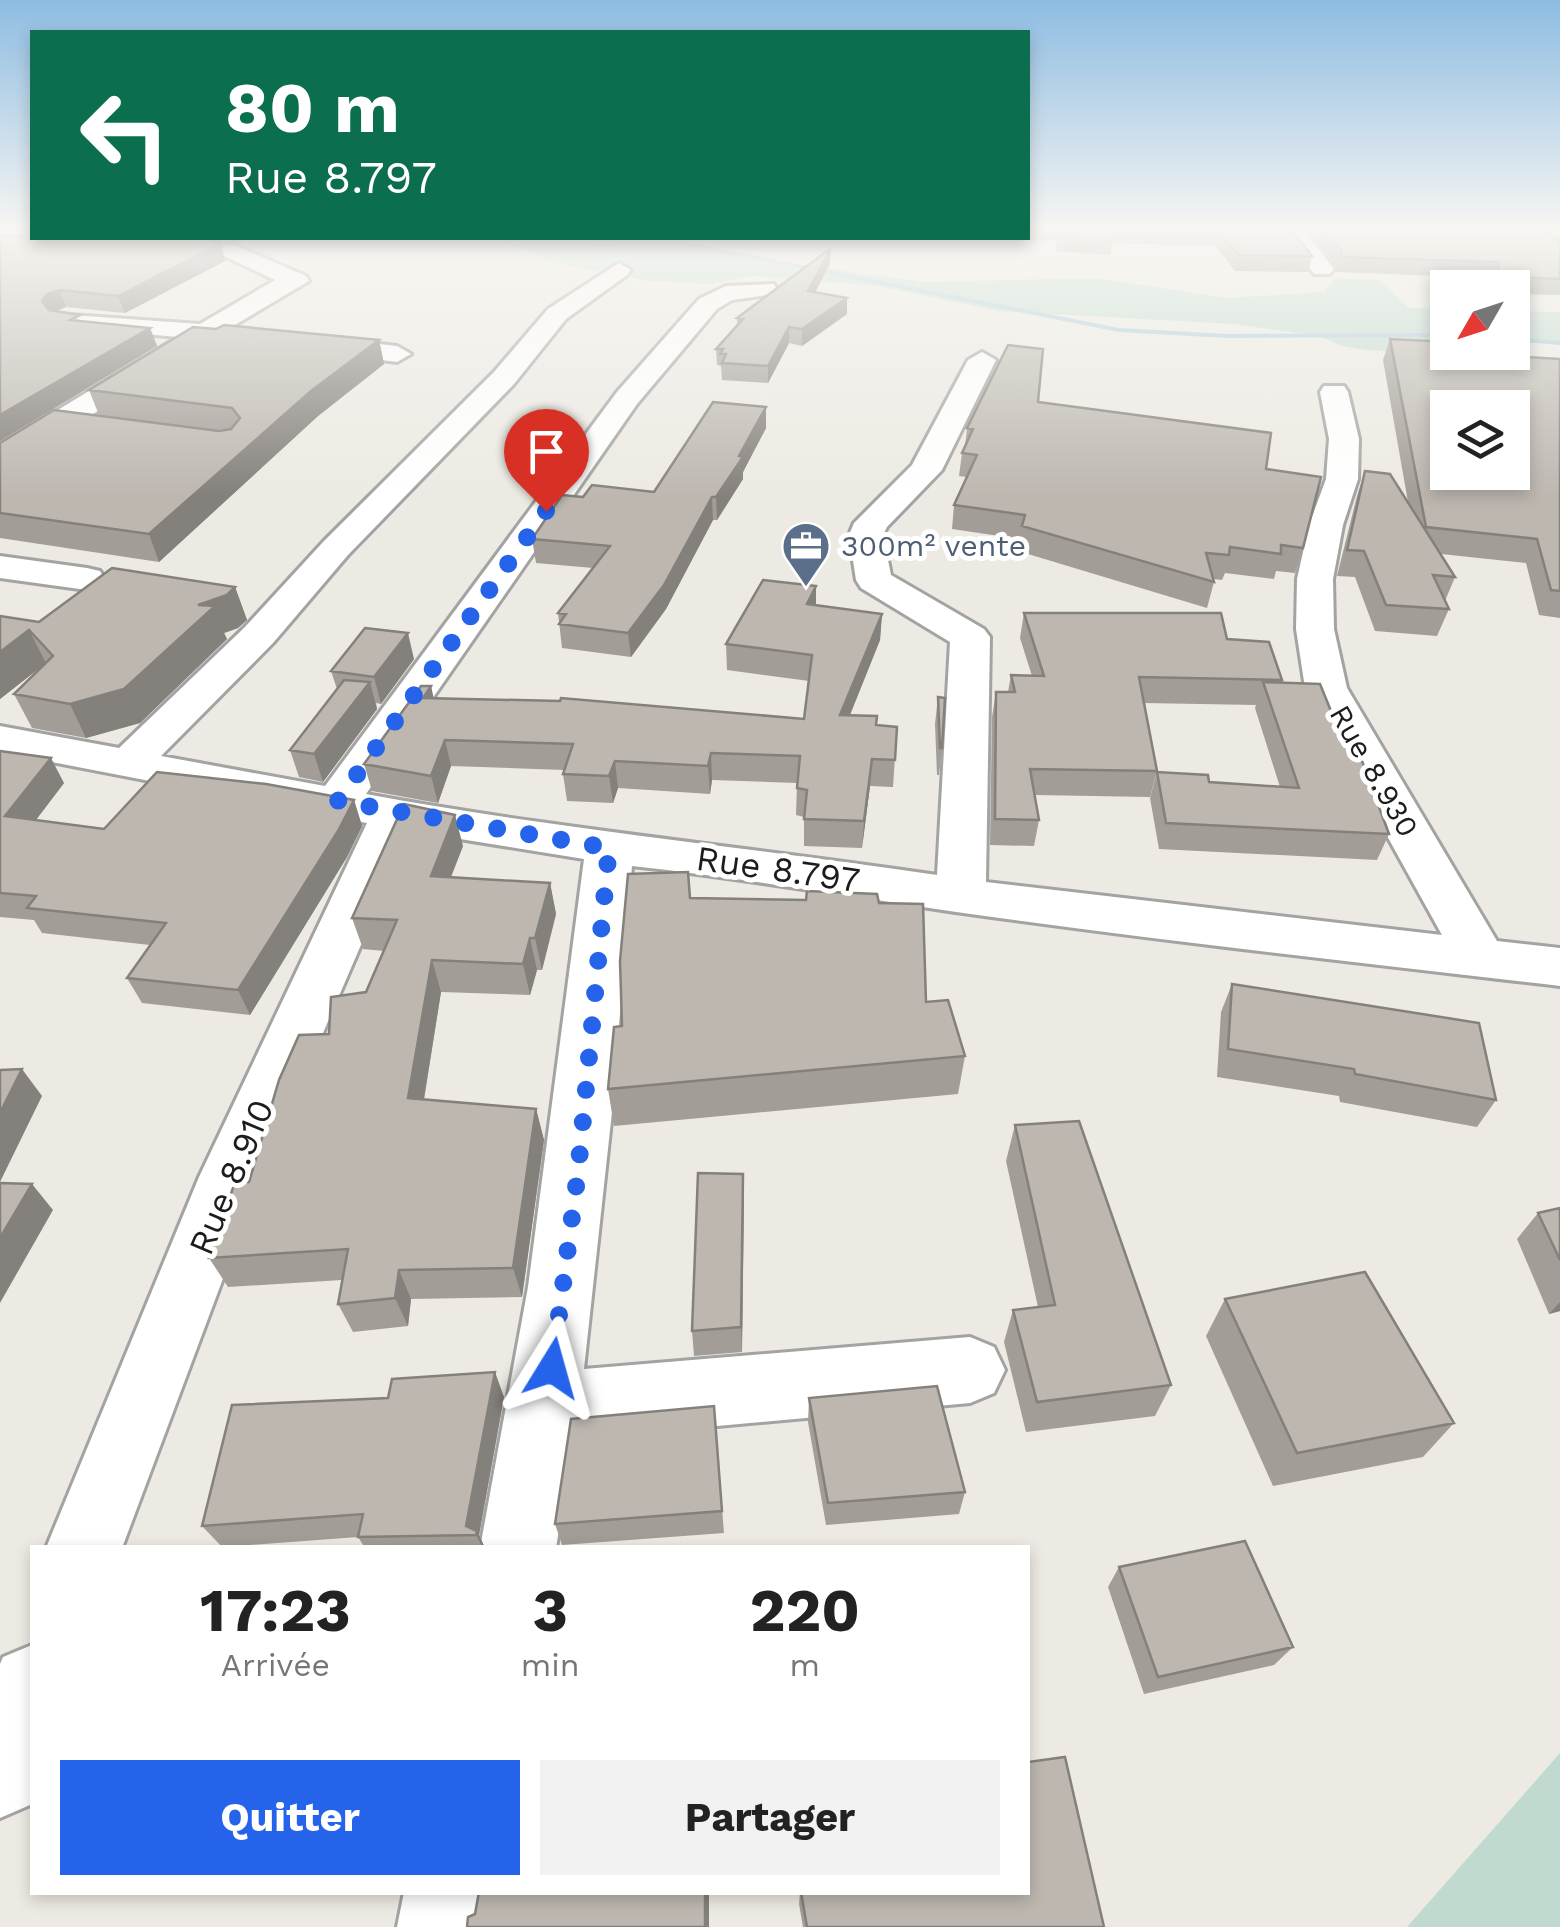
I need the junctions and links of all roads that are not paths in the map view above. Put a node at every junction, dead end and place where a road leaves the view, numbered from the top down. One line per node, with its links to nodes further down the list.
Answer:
1 (231, 317): 5 (street)
2 (555, 317): 18 (street)
3 (697, 317): 19 (street, Rue 8.910)
4 (66, 320): 5 (street)
5 (208, 332): 6 (street); 12 (street)
6 (246, 336)
7 (284, 341): 8 (street)
8 (398, 354)
9 (982, 360): 21 (street)
10 (1334, 392): 22 (street, Rue 8.930)
11 (0, 420): 12 (street)
12 (58, 426): 13 (street); 14 (street)
13 (110, 429)
14 (0, 459)
15 (0, 567): 16 (street)
16 (87, 578)
17 (0, 739): 18 (street, Rue 8.797)
18 (129, 763): 19 (street, Rue 8.797)
19 (366, 807): 20 (street, Rue 8.797); 26 (street, Rue 8.910)
20 (609, 848): 21 (street, Rue 8.797); 25 (street)
21 (960, 896): 22 (street, Rue 8.797)
22 (1482, 960): 23 (street, Rue 8.797)
23 (1560, 968)
24 (970, 1370): 25 (street)
25 (546, 1407): 27 (street)
26 (85, 1545)
27 (519, 1545)
28 (30, 1692): 29 (street)
29 (0, 1774)
30 (449, 1895): 31 (street)
31 (443, 1927)

